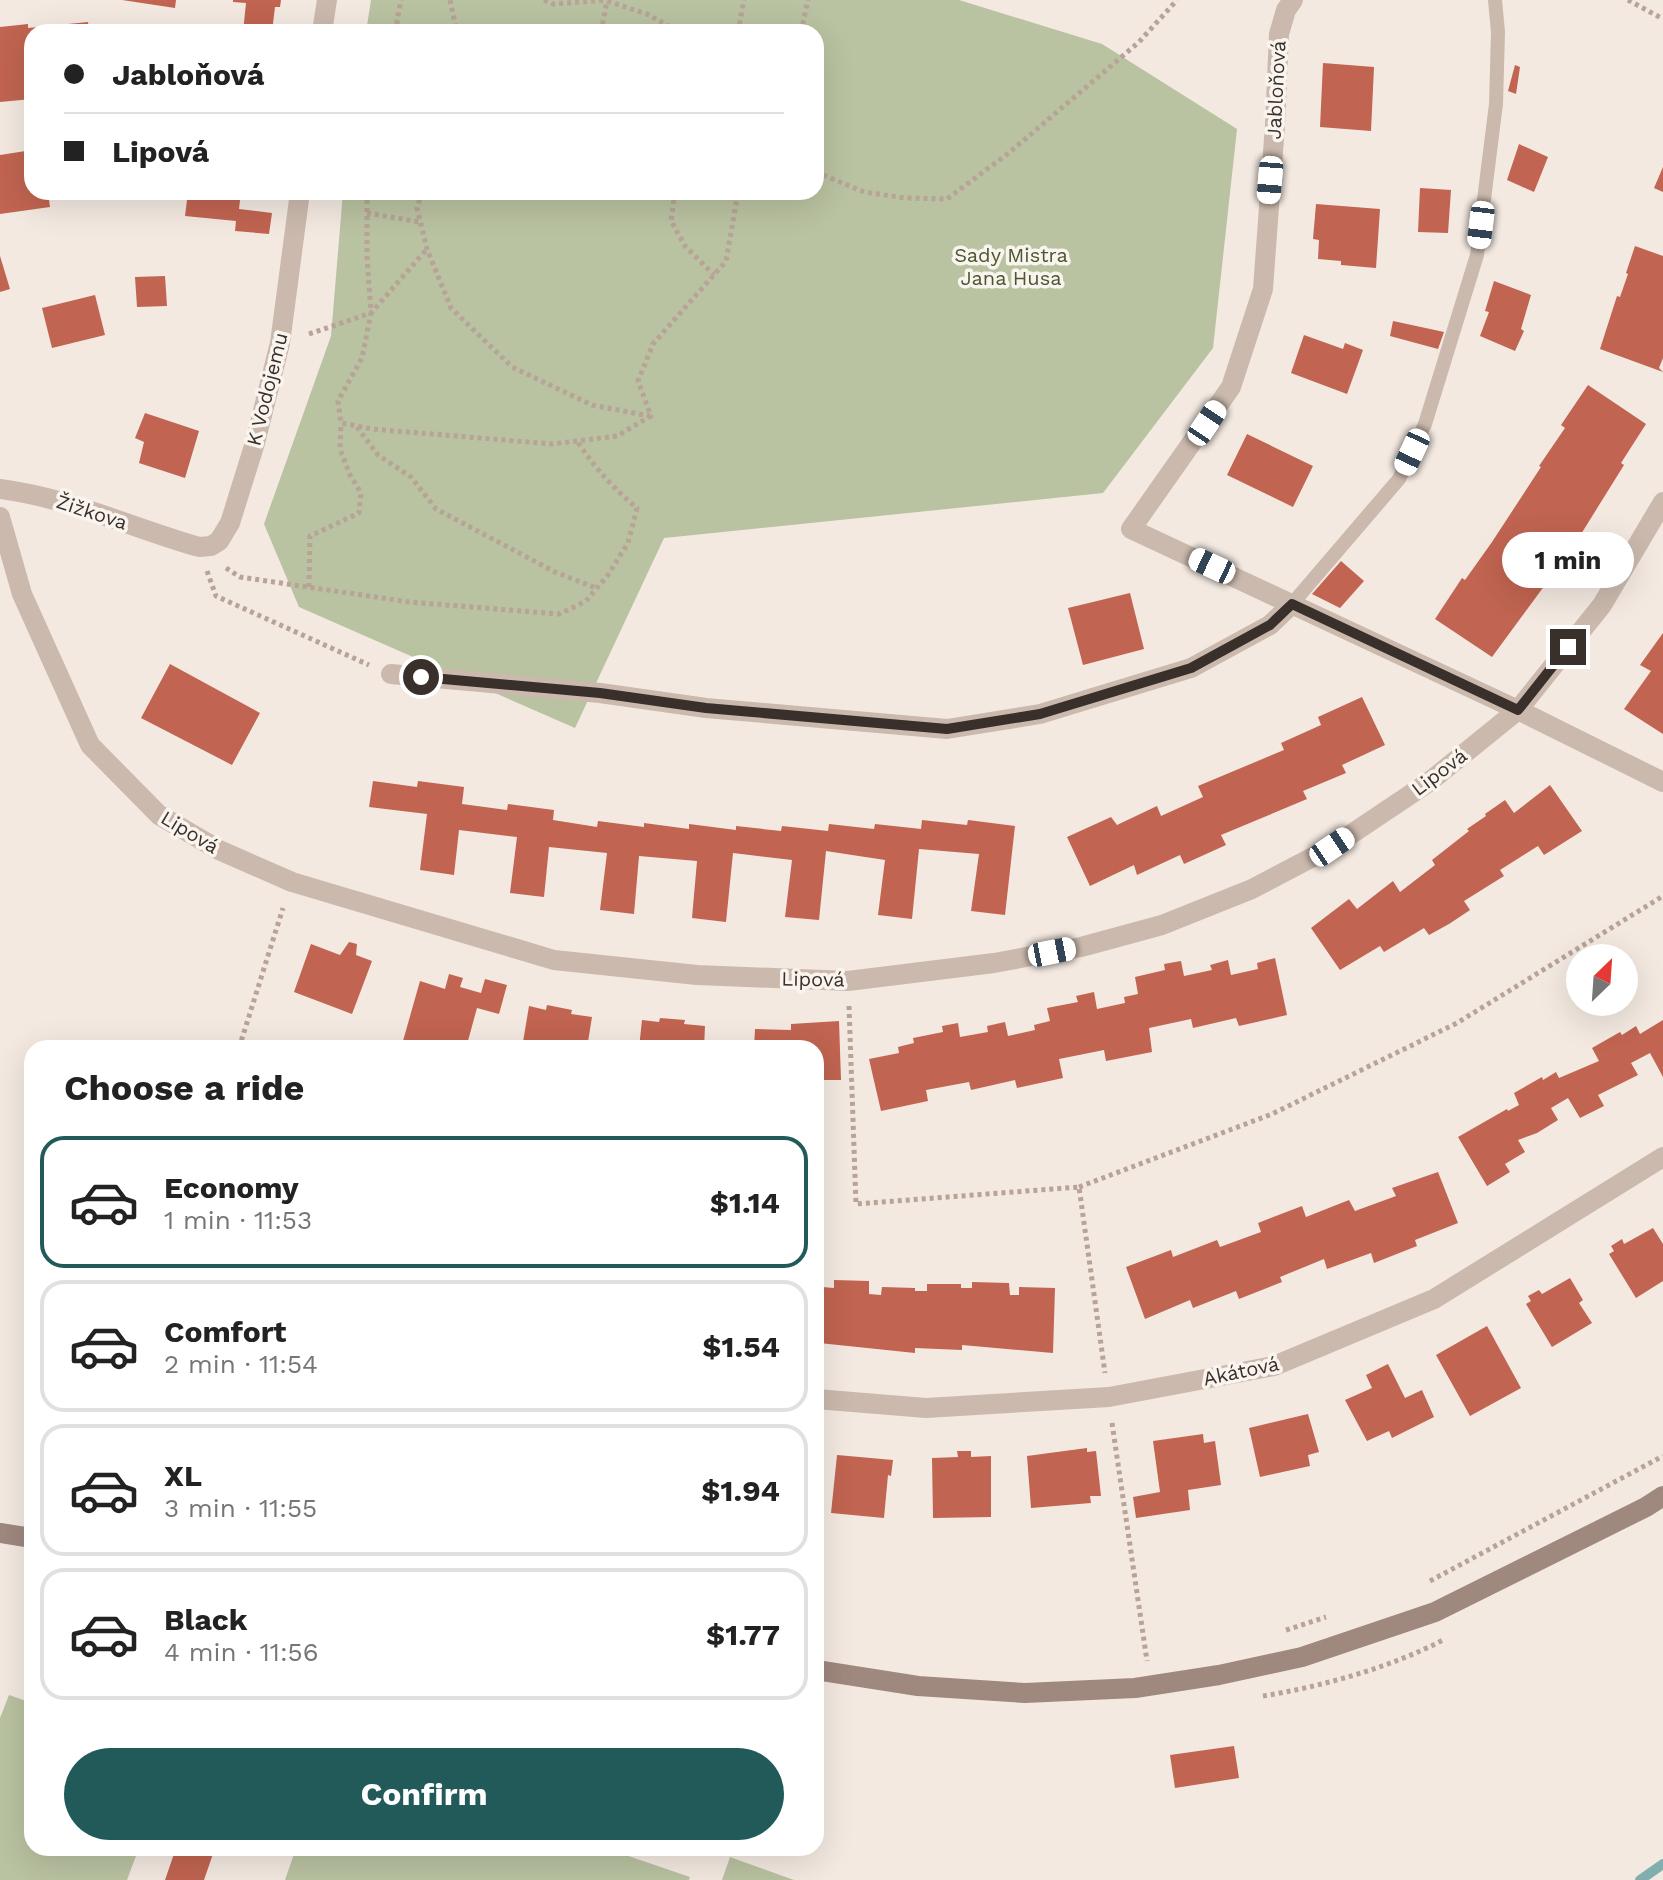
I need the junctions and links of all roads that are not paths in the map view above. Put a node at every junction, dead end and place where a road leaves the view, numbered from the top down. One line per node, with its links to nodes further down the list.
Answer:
1 (327, 0): 4 (street)
2 (1293, 0): 10 (street, Jabloňová)
3 (1495, 0): 10 (lane)
4 (323, 24)
5 (299, 200): 9 (street, K Vodojemu)
6 (0, 489): 9 (street, Žižkova)
7 (1663, 502): 12 (street, Lipová)
8 (0, 517): 12 (street, Lipová)
9 (190, 544)
10 (1292, 604): 11 (street); 12 (street)
11 (391, 674)
12 (1518, 710): 13 (street)
13 (1663, 782)
14 (1663, 1157): 15 (street, Akátová)
15 (824, 1400)
16 (1663, 1496): 19 (street)
17 (0, 1533): 18 (street)
18 (24, 1537)
19 (824, 1671)

